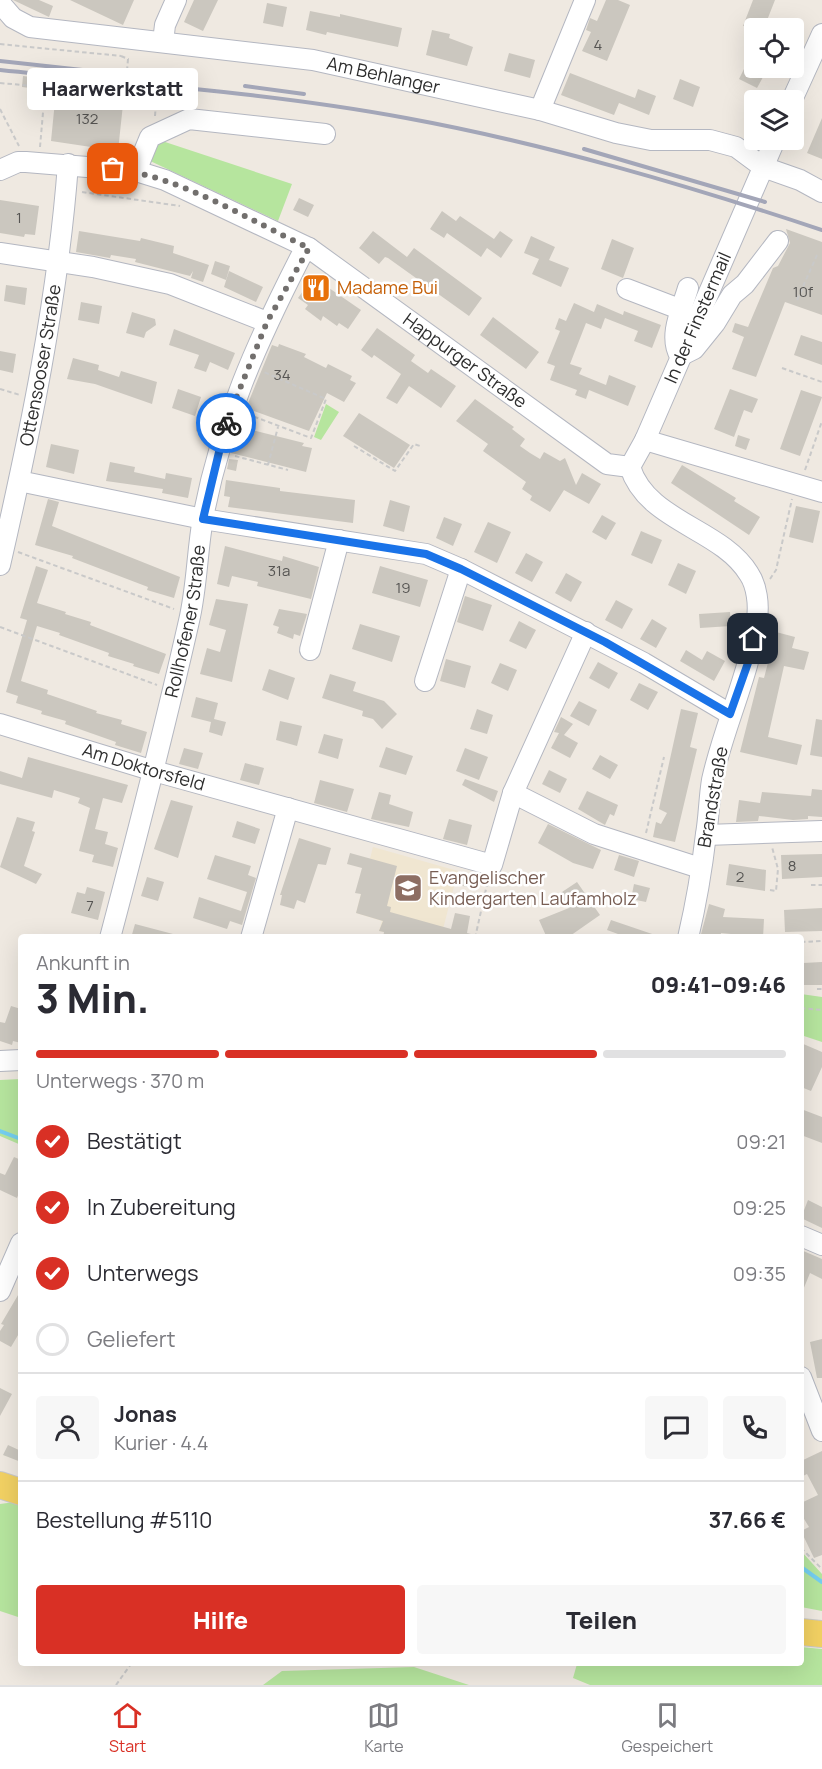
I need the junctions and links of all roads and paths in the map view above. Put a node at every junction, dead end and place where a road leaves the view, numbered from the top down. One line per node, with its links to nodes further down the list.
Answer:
1 (176, 0): 5 (street)
2 (585, 0): 19 (street)
3 (0, 3): 5 (street, Am Behlanger)
4 (822, 34): 14 (street)
5 (163, 42): 19 (street, Am Behlanger)
6 (0, 44): 7 (path)
7 (122, 57)
8 (128, 59): 9 (path)
9 (127, 71)
10 (46, 78): 12 (path)
11 (0, 83): 12 (path)
12 (45, 87): 21 (path)
13 (158, 90): 16 (path)
14 (797, 90)
15 (191, 94): 17 (path)
16 (157, 99)
17 (191, 100)
18 (0, 109): 23 (path)
19 (540, 110): 25 (street, Am Behlanger)
20 (325, 134): 27 (street)
21 (40, 148)
22 (770, 150): 25 (street, In der Finstermail)
23 (23, 153)
24 (68, 164): 26 (street, Happurger Straße); 27 (street, Happurger Straße); 28 (street, Ottensooser Straße)
25 (763, 166): 29 (street); 41 (street, In der Finstermail)
26 (0, 170)
27 (136, 171): 32 (street, Happurger Straße)
28 (66, 190): 30 (path); 35 (street, Ottensooser Straße)
29 (822, 192)
30 (186, 207)
31 (778, 241): 41 (street)
32 (309, 248): 40 (street, Rollhofener Straße); 55 (street, Happurger Straße)
33 (0, 253): 35 (street)
34 (817, 255): 38 (path)
35 (56, 262): 40 (street); 46 (street, Ottensooser Straße)
36 (688, 288): 39 (street)
37 (627, 289): 39 (street)
38 (796, 300)
39 (682, 310): 41 (street)
40 (267, 322): 42 (street, Rollhofener Straße)
41 (680, 356): 50 (street, In der Finstermail)
42 (248, 366): 47 (street, Rollhofener Straße); 49 (path)
43 (782, 368): 44 (path)
44 (822, 382)
45 (0, 389): 46 (path)
46 (34, 400): 57 (street, Ottensooser Straße)
47 (231, 408): 49 (path); 53 (street, Rollhofener Straße)
48 (822, 421): 58 (path)
49 (278, 426): 54 (path)
50 (645, 440): 55 (street, In der Finstermail); 58 (street)
51 (354, 446): 52 (path)
52 (420, 446)
53 (218, 452): 54 (path); 60 (street, Rollhofener Straße)
54 (268, 465): 56 (path)
55 (630, 467): 64 (street, Brandstraße)
56 (288, 470)
57 (19, 481): 60 (street); 62 (street, Ottensooser Straße)
58 (798, 485): 59 (street); 64 (path)
59 (822, 492)
60 (203, 519): 61 (street); 65 (street, Rollhofener Straße)
61 (339, 540): 63 (street); 68 (street)
62 (2, 556): 65 (path)
63 (461, 569): 67 (street); 69 (street)
64 (755, 586): 71 (street, Brandstraße)
65 (190, 615): 70 (street, Rollhofener Straße)
66 (0, 627): 70 (path)
67 (586, 632): 71 (street); 75 (street)
68 (310, 651)
69 (425, 681)
70 (173, 691): 74 (street, Rollhofener Straße)
71 (730, 714): 79 (street, Brandstraße)
72 (0, 724): 74 (street, Am Doktorsfeld)
73 (664, 757): 80 (path)
74 (154, 771): 76 (street, Am Doktorsfeld); 86 (street, Rollhofener Straße)
75 (513, 793): 81 (street); 82 (street)
76 (288, 808): 81 (street, Am Doktorsfeld); 87 (street)
77 (822, 831): 78 (street)
78 (772, 832): 79 (street); 85 (path)
79 (706, 835): 82 (street, Brandstraße)
80 (644, 843)
81 (492, 865): 88 (path)
82 (700, 868): 89 (street, Brandstraße)
83 (811, 885): 84 (path)
84 (822, 885)
85 (770, 890)
86 (111, 934)
87 (252, 934)
88 (476, 934)
89 (689, 934)
90 (822, 941): 91 (path)
91 (804, 942)
92 (818, 989): 93 (path)
93 (822, 989)
94 (804, 1008): 95 (path)
95 (822, 1010)
96 (18, 1060): 97 (street)
97 (0, 1061)
98 (804, 1237): 99 (street)
99 (822, 1245)
100 (18, 1250): 101 (street)
101 (0, 1291)
102 (804, 1385): 103 (street)
103 (822, 1431)
104 (0, 1485): 105 (main road)
105 (18, 1491)
106 (804, 1551): 107 (path)
107 (822, 1569)
108 (804, 1632): 109 (main road)
109 (822, 1634)
110 (130, 1666): 111 (path)
111 (116, 1685)

